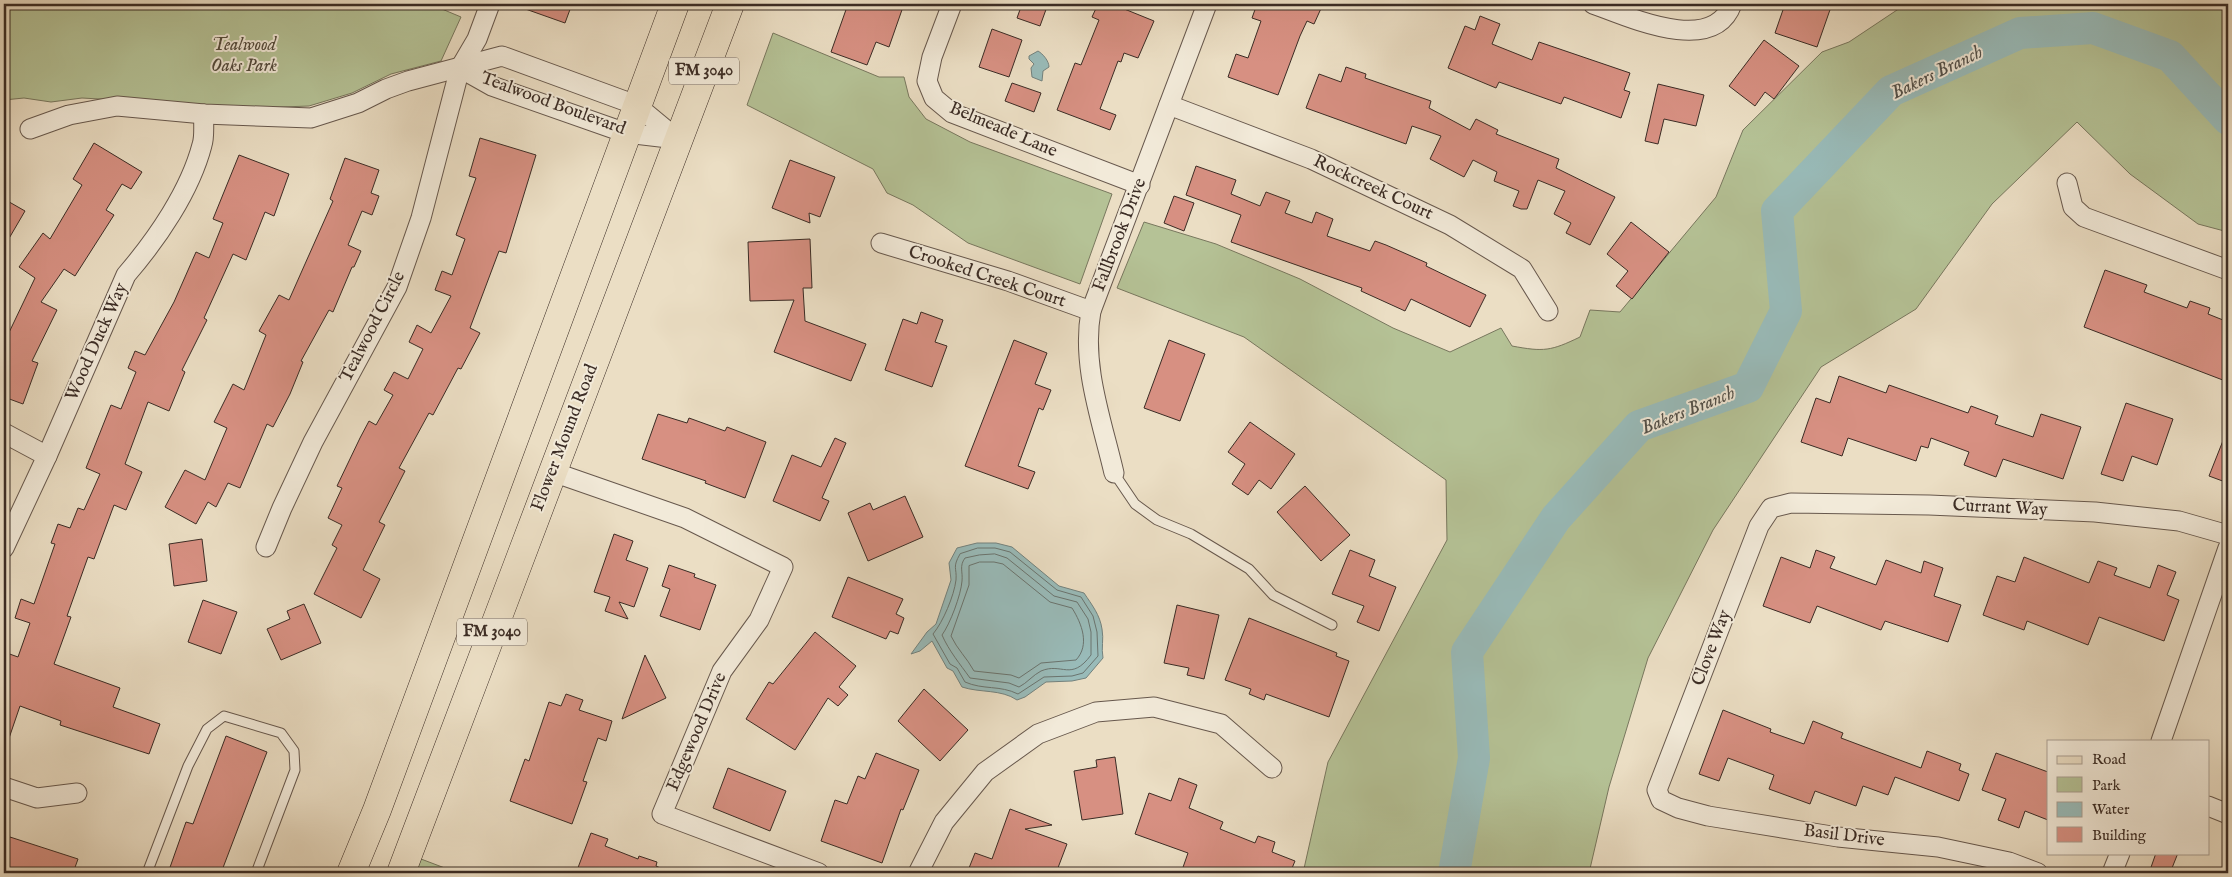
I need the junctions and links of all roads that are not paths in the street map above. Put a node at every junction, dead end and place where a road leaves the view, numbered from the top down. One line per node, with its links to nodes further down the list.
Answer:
1 (490, 4): 8 (street, Tealwood Circle)
2 (675, 4): 9 (main road, FM 3040)
3 (730, 4): 14 (main road, Flower Mound Road / FM 3040)
4 (952, 4): 16 (street, Belmeade Lane)
5 (1208, 4): 10 (street, Fallbrook Drive)
6 (1593, 4): 7 (street)
7 (1732, 4)
8 (460, 68): 9 (street, Tealwood Boulevard); 11 (street, Tealwood Boulevard); 13 (street, Tealwood Boulevard); 27 (street, Tealwood Circle)
9 (636, 105): 13 (main road, FM 3040); 14 (street, Tealwood Boulevard)
10 (1169, 105): 16 (street, Fallbrook Drive); 20 (street, Rockcreek Court)
11 (204, 114): 12 (street, Tealwood Boulevard); 22 (street, Wood Duck Way)
12 (30, 129)
13 (626, 133): 14 (street, Tealwood Boulevard); 37 (main road, FM 3040)
14 (677, 139): 23 (main road, Flower Mound Road / FM 3040)
15 (2067, 183): 18 (street)
16 (1140, 185): 19 (street, Fallbrook Drive)
17 (881, 243): 19 (street, Crooked Creek Court)
18 (2228, 270)
19 (1092, 311): 24 (street, Fallbrook Drive)
20 (1548, 311)
21 (4, 433): 22 (street)
22 (47, 456): 28 (street, Wood Duck Way)
23 (553, 472): 44 (main road, Flower Mound Road / FM 3040); 45 (street, Edgewood Drive)
24 (1114, 473): 30 (lane)
25 (1771, 508): 26 (street, Currant Way); 34 (street, Clove Way)
26 (2228, 535)
27 (266, 547)
28 (4, 548)
29 (2228, 548): 31 (street)
30 (1332, 625)
31 (2161, 740)
32 (1272, 768): 46 (street)
33 (4, 787): 35 (street)
34 (1657, 790): 47 (street, Basil Drive)
35 (77, 793)
36 (2210, 807): 38 (street)
37 (377, 810): 42 (main road, FM 3040); 43 (main road)
38 (2228, 814)
39 (2120, 854): 48 (street)
40 (147, 873): 41 (lane)
41 (256, 873)
42 (351, 873)
43 (373, 873)
44 (402, 873)
45 (819, 873)
46 (918, 873)
47 (2038, 873)
48 (2112, 873)

